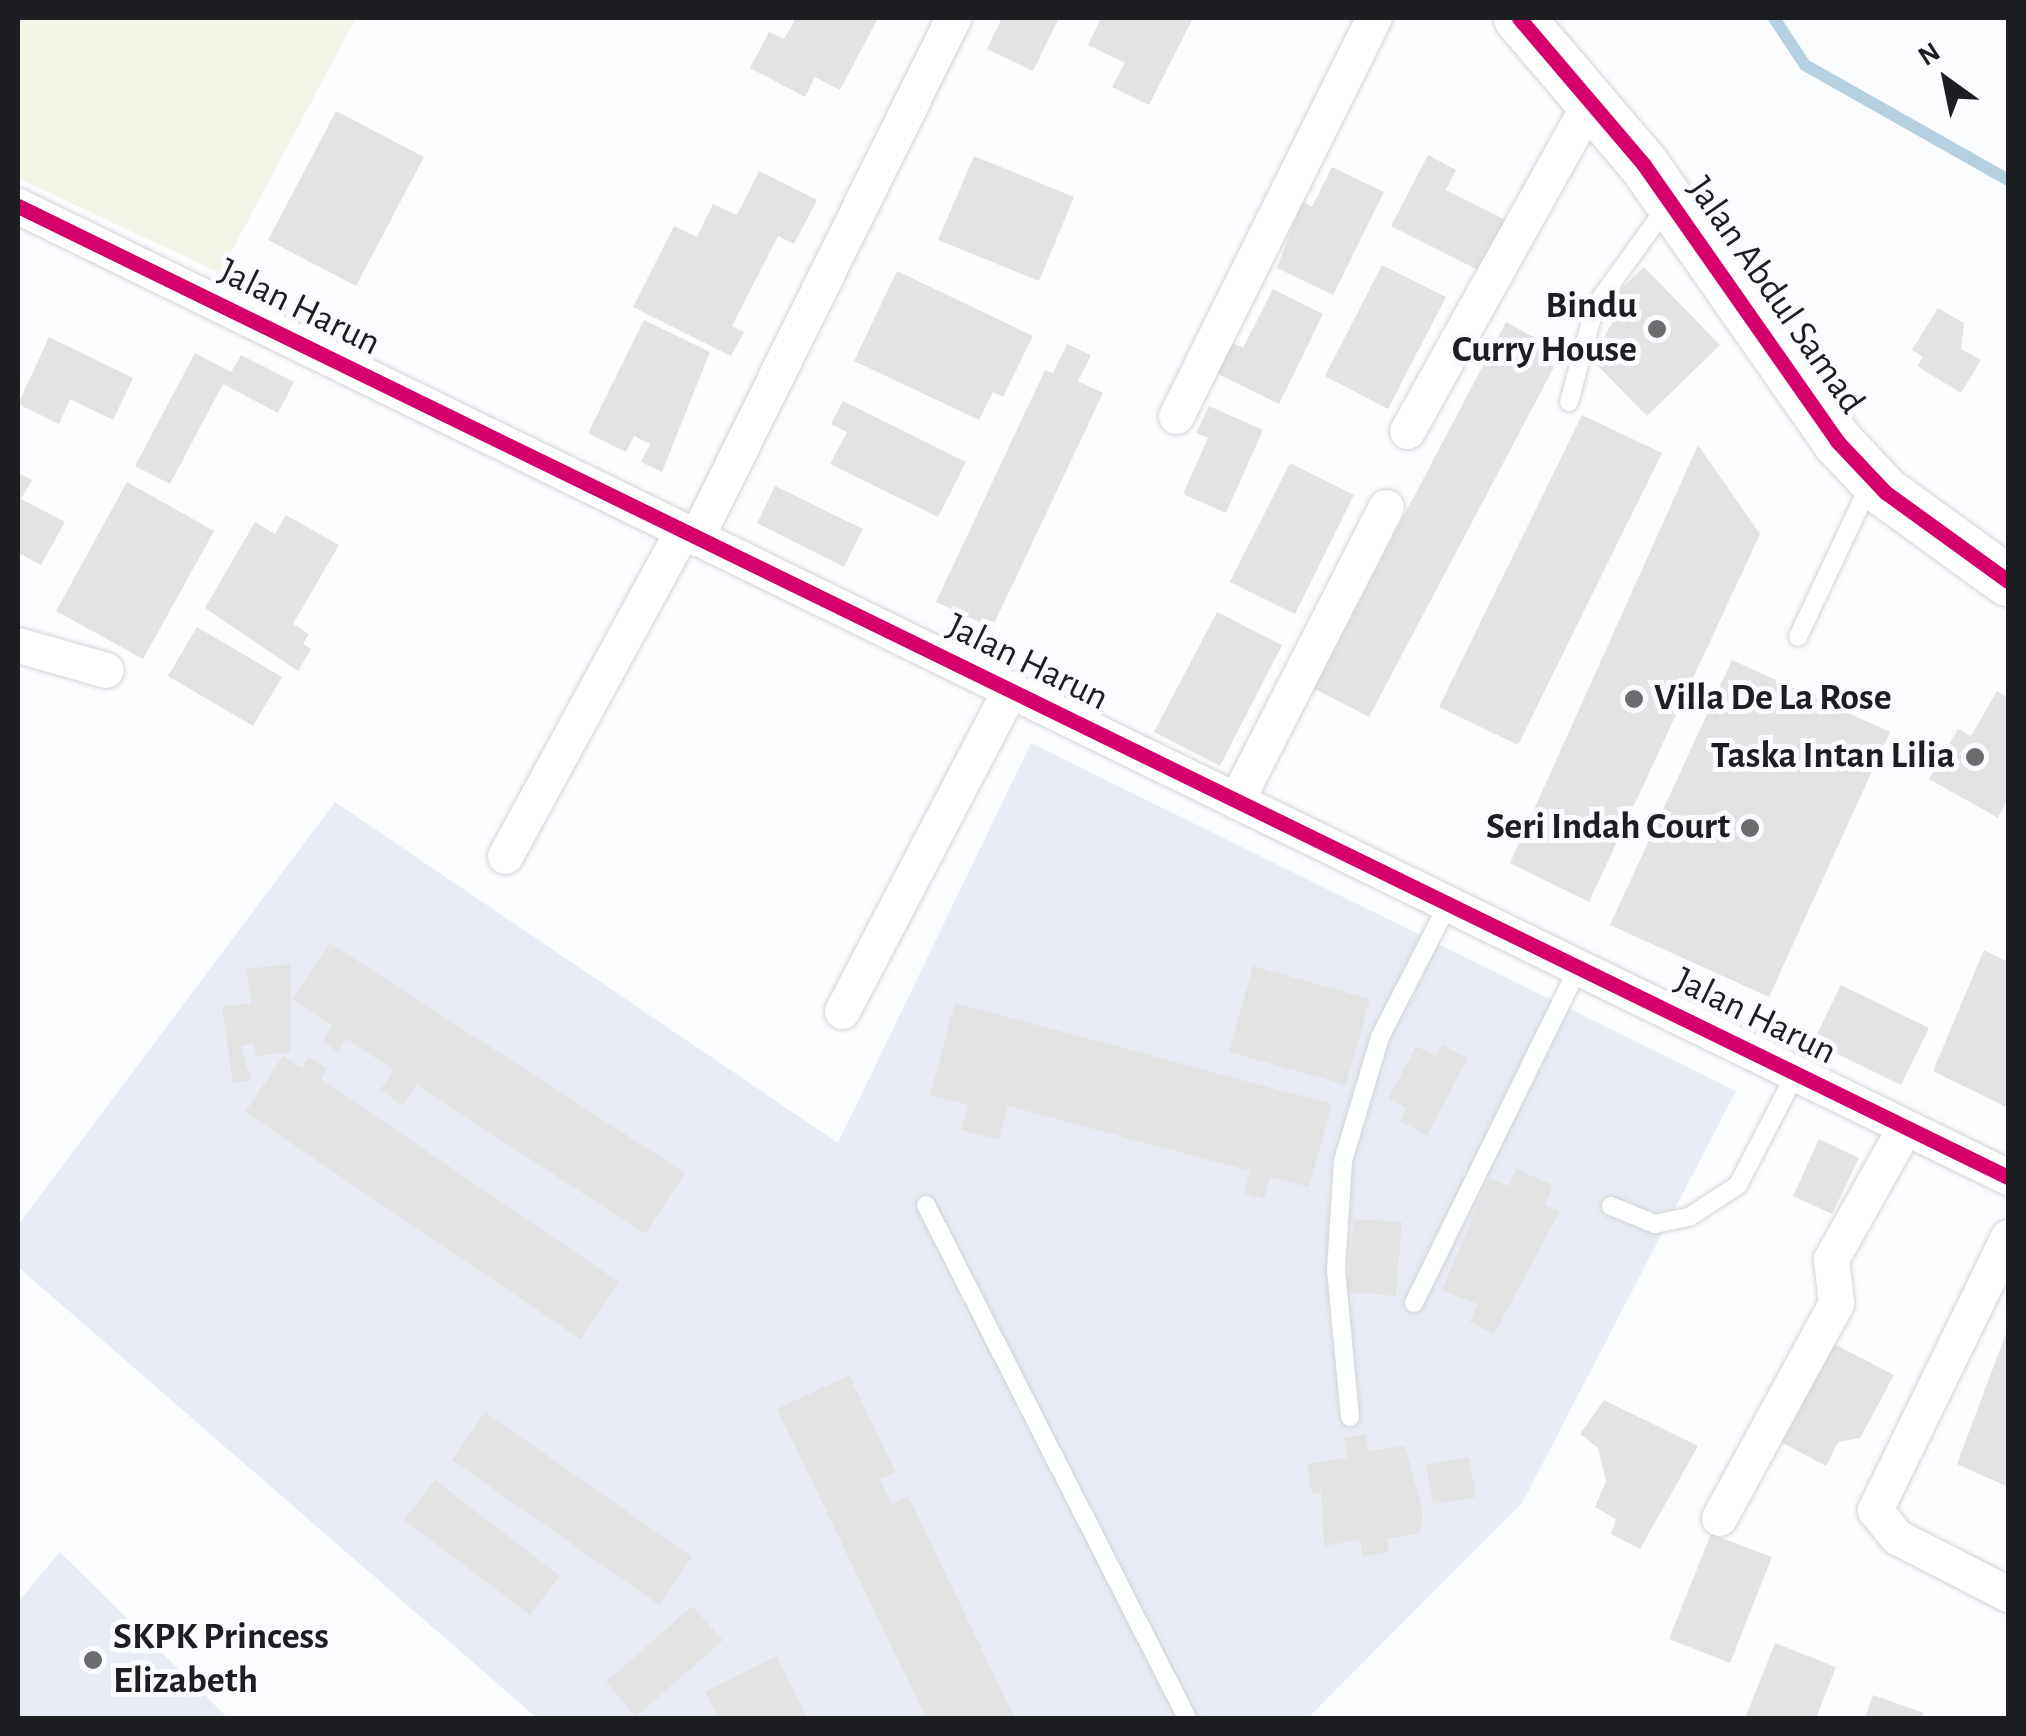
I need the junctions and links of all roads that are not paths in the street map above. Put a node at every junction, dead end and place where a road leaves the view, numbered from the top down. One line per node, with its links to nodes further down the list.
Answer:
1 (953, 18): 12 (street)
2 (1374, 18): 8 (street)
3 (1519, 18): 4 (street, Jalan Abdul Samad)
4 (1591, 102): 5 (street, Jalan Abdul Samad); 9 (street)
5 (1670, 203): 7 (lane); 10 (street, Jalan Abdul Samad)
6 (18, 206): 12 (street, Jalan Harun)
7 (1569, 402)
8 (1176, 416)
9 (1407, 431)
10 (1872, 478): 13 (street, Jalan Abdul Samad); 14 (lane)
11 (1386, 507): 18 (street)
12 (689, 535): 17 (street, Jalan Harun); 19 (street)
13 (2008, 581)
14 (1798, 637)
15 (18, 645): 16 (street)
16 (106, 670)
17 (1009, 691): 18 (street, Jalan Harun); 22 (street)
18 (1236, 801): 20 (street, Jalan Harun)
19 (505, 856)
20 (1448, 904): 21 (street, Jalan Harun); 30 (lane)
21 (1578, 968): 23 (street, Jalan Harun); 29 (lane)
22 (842, 1012)
23 (1796, 1073): 24 (street, Jalan Harun); 27 (lane)
24 (1905, 1127): 25 (street, Jalan Harun); 31 (street)
25 (2008, 1177)
26 (926, 1205): 33 (lane)
27 (1611, 1206)
28 (2008, 1236): 32 (street)
29 (1414, 1303)
30 (1350, 1417)
31 (1719, 1518)
32 (2008, 1594)
33 (1187, 1718)

